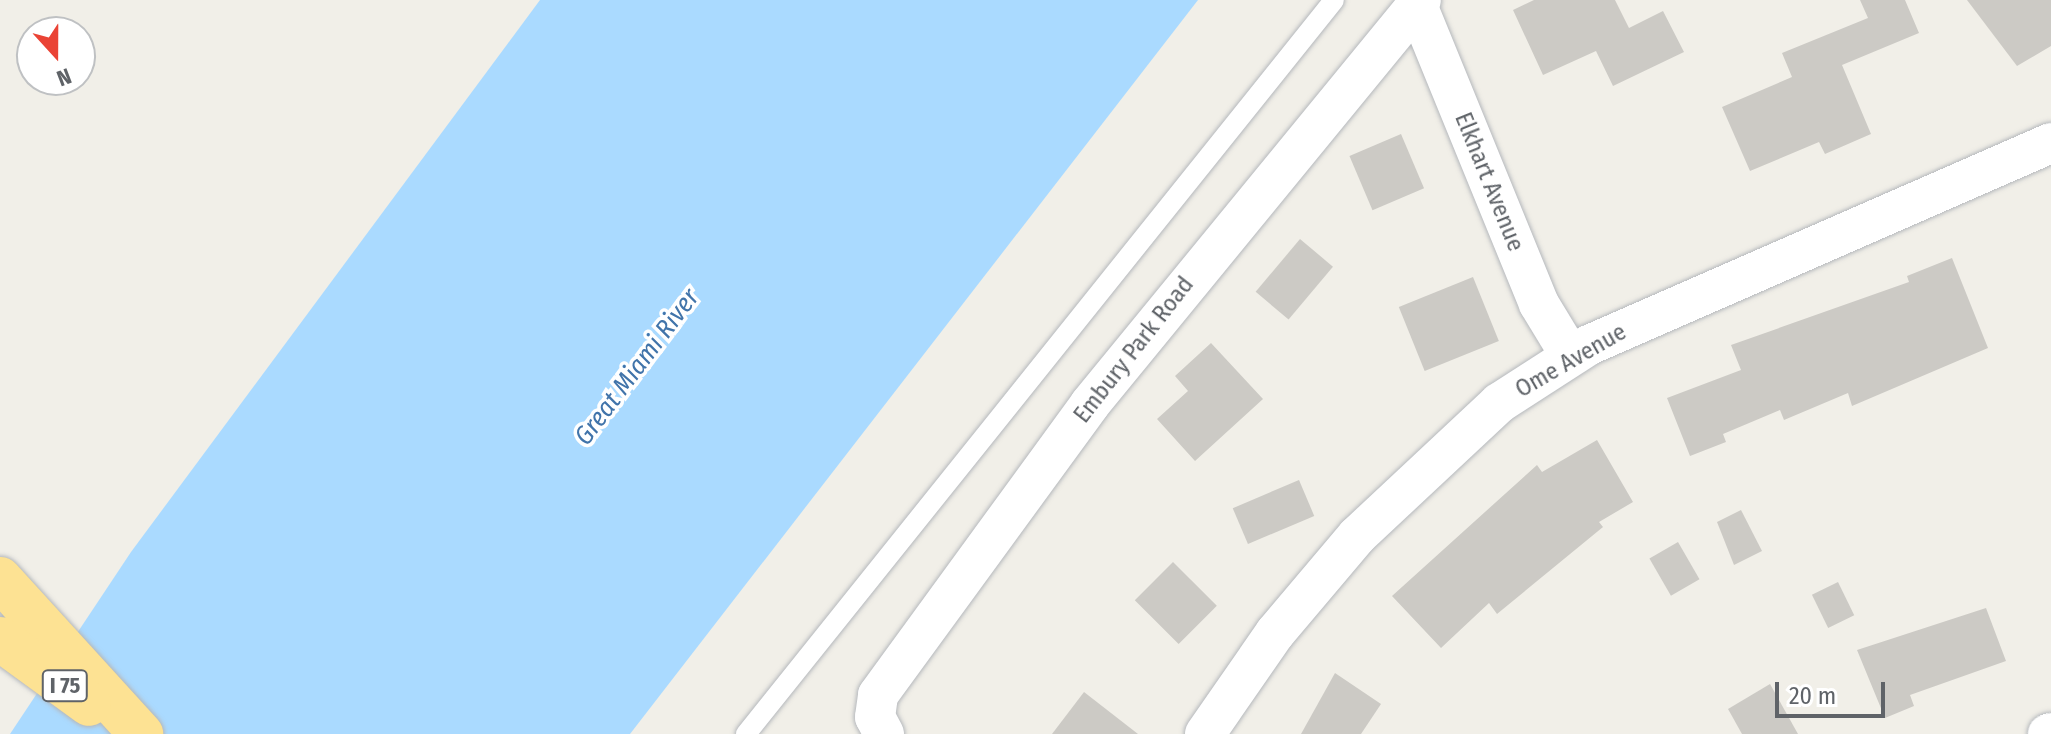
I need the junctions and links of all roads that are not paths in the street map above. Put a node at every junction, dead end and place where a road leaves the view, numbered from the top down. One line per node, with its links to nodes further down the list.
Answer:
1 (1334, 0): 10 (lane)
2 (1419, 2): 4 (street, Elkhart Avenue); 7 (street, Embury Park Road)
3 (2051, 143): 4 (street, Ome Avenue)
4 (1570, 355): 11 (street, Ome Avenue)
5 (0, 579): 9 (highway)
6 (0, 639): 8 (highway, I 75)
7 (879, 725)
8 (130, 734)
9 (141, 734)
10 (746, 734)
11 (1205, 734)

